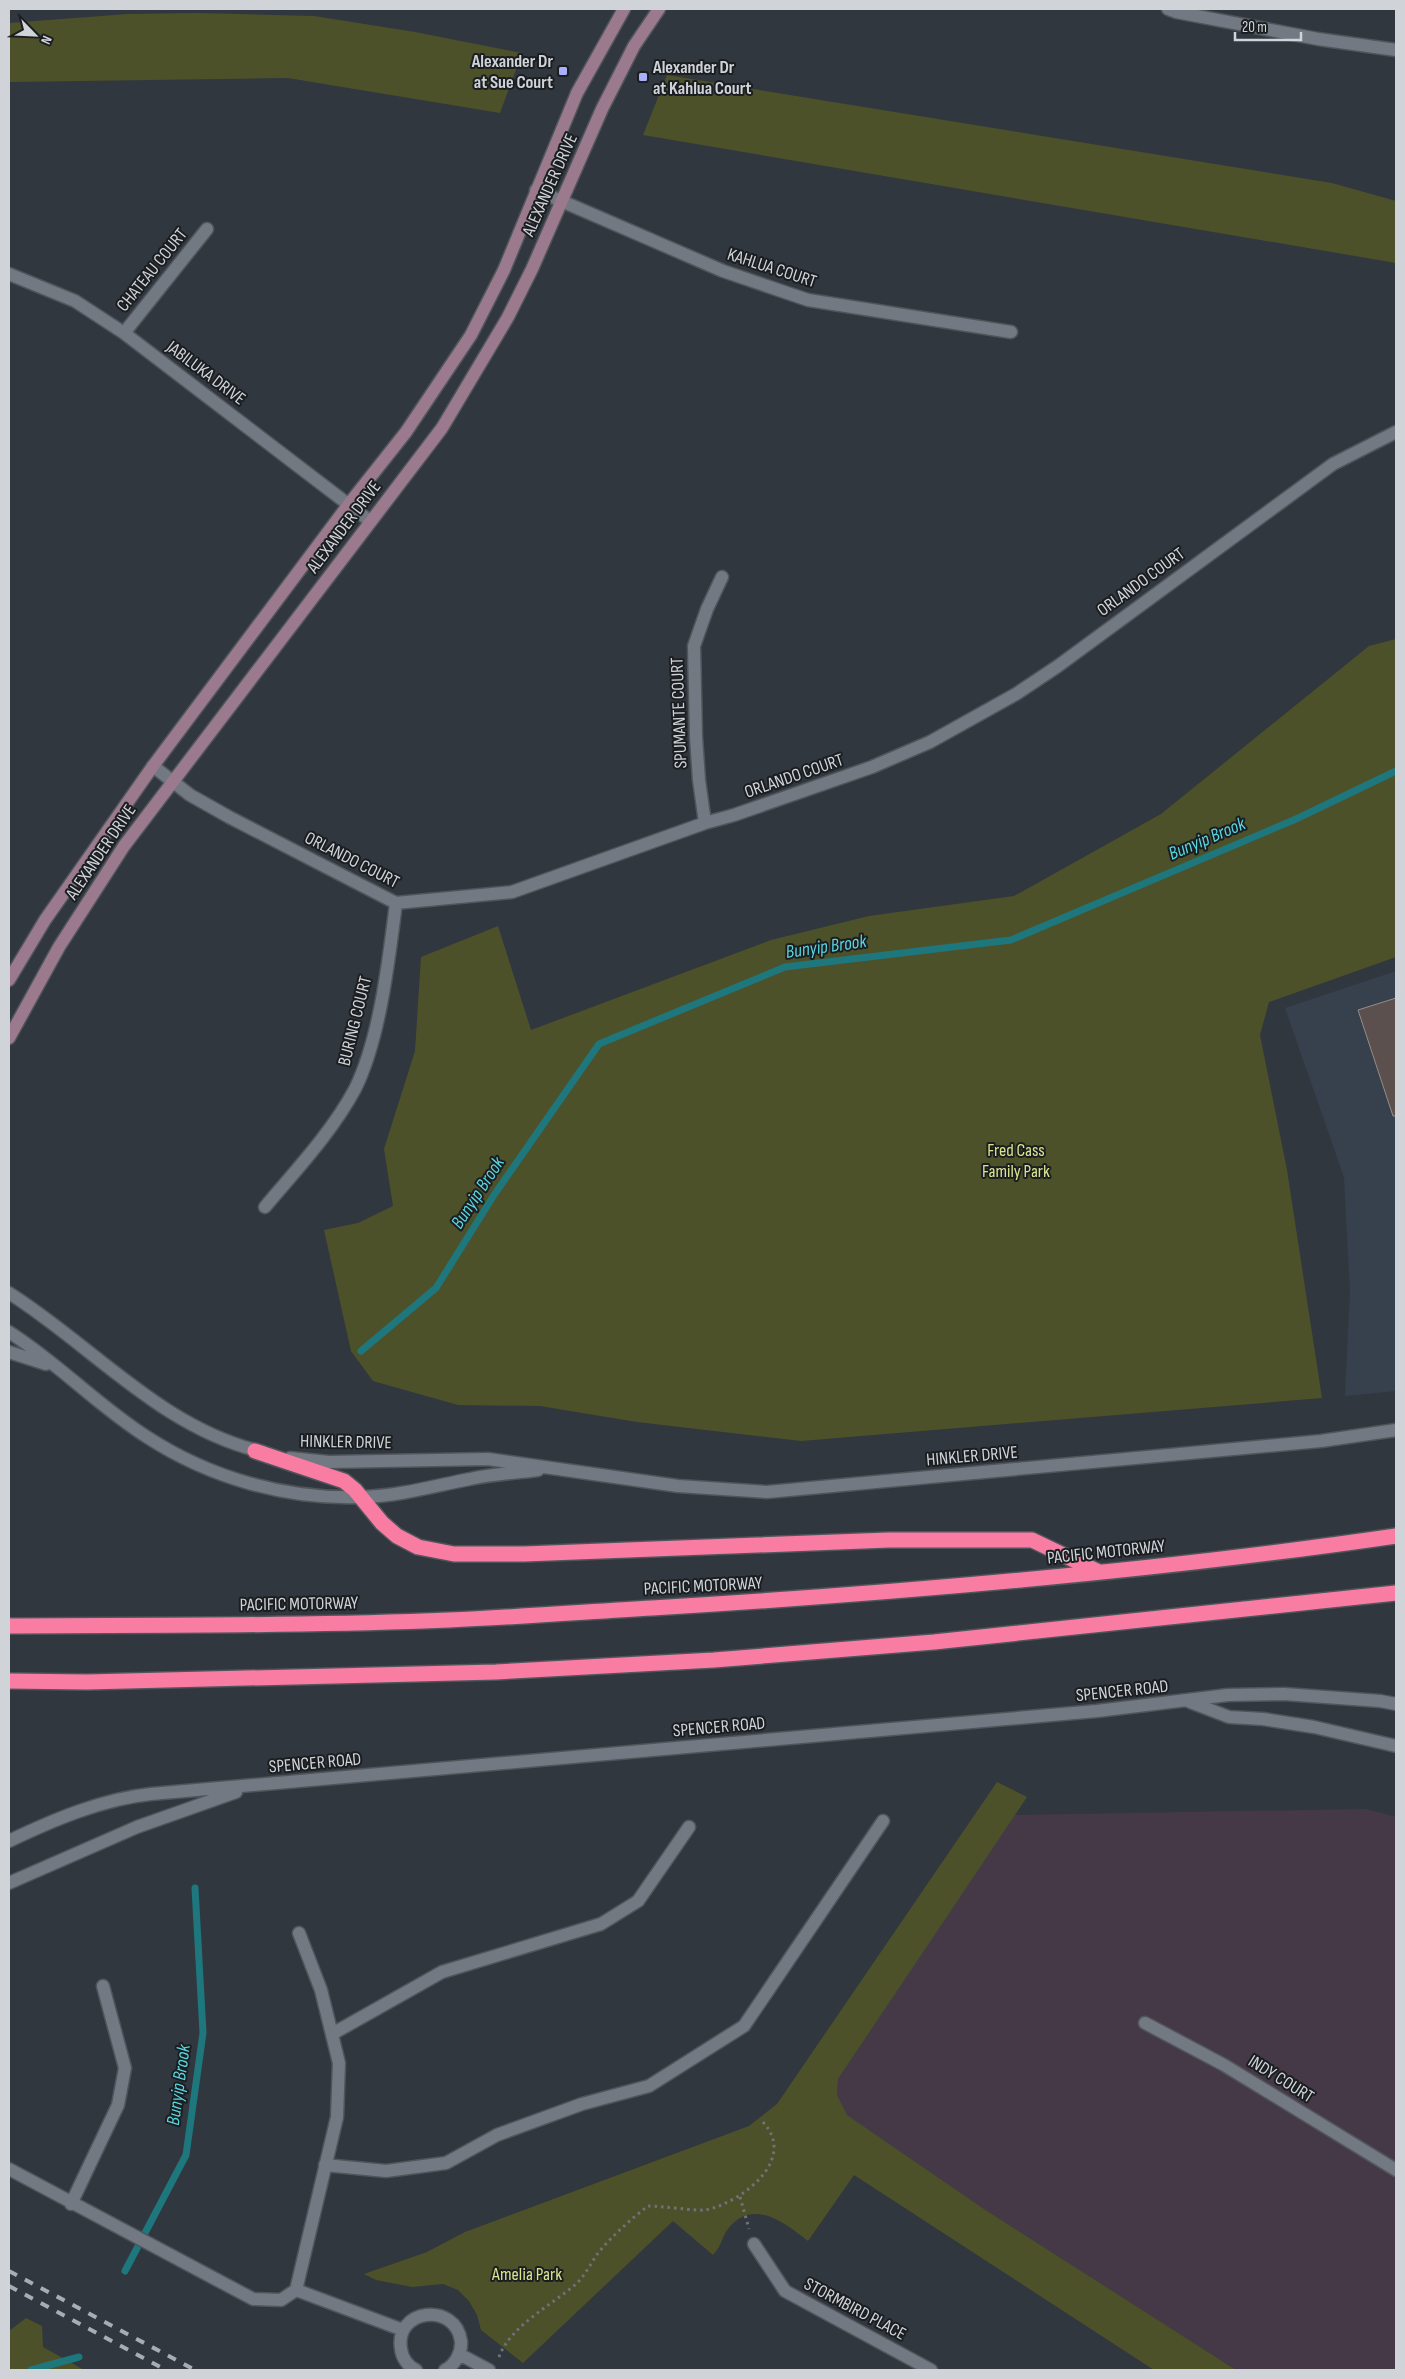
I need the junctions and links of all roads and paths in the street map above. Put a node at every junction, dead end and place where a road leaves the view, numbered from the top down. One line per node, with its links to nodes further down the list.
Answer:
1 (624, 9): 5 (main road, ALEXANDER DRIVE)
2 (659, 9): 6 (main road, ALEXANDER DRIVE)
3 (1168, 9): 4 (street)
4 (1396, 50)
5 (536, 190): 6 (street, KAHLUA COURT); 12 (main road, ALEXANDER DRIVE)
6 (562, 201): 10 (street, KAHLUA COURT); 13 (main road, ALEXANDER DRIVE)
7 (207, 230): 9 (street, CHATEAU COURT)
8 (9, 274): 9 (street, JABILUKA DRIVE)
9 (124, 332): 12 (street, JABILUKA DRIVE)
10 (1011, 332)
11 (1396, 432): 17 (street, ORLANDO COURT)
12 (350, 504): 13 (street, JABILUKA DRIVE); 15 (main road, ALEXANDER DRIVE)
13 (370, 521): 16 (main road, ALEXANDER DRIVE)
14 (722, 577): 17 (street, SPUMANTE COURT)
15 (153, 766): 16 (street, ORLANDO COURT); 19 (main road, ALEXANDER DRIVE)
16 (172, 781): 18 (street, ORLANDO COURT); 20 (main road, ALEXANDER DRIVE)
17 (705, 823): 18 (street, ORLANDO COURT)
18 (396, 902): 22 (street, BURING COURT)
19 (9, 980)
20 (13, 1021): 21 (main road, ALEXANDER DRIVE)
21 (9, 1038)
22 (265, 1207)
23 (9, 1293): 28 (street, HINKLER DRIVE)
24 (9, 1332): 26 (street, HINKLER DRIVE)
25 (9, 1352): 26 (street)
26 (56, 1367): 30 (street, HINKLER DRIVE)
27 (1396, 1430): 29 (street, HINKLER DRIVE)
28 (256, 1451): 29 (street, HINKLER DRIVE); 30 (highway)
29 (550, 1469): 30 (street, HINKLER DRIVE)
30 (361, 1497): 32 (highway)
31 (1396, 1536): 32 (highway, PACIFIC MOTORWAY)
32 (1101, 1572): 34 (highway, PACIFIC MOTORWAY)
33 (1396, 1593): 35 (highway)
34 (9, 1626)
35 (9, 1681)
36 (1188, 1702): 37 (street, SPENCER ROAD); 38 (street, SPENCER ROAD); 39 (street, SPENCER ROAD)
37 (1396, 1704)
38 (1396, 1746)
39 (252, 1787): 40 (street, SPENCER ROAD); 45 (street, SPENCER ROAD)
40 (53, 1820): 43 (street); 44 (street, SPENCER ROAD)
41 (883, 1821): 51 (street)
42 (689, 1826): 49 (street)
43 (9, 1833)
44 (9, 1841)
45 (9, 1883)
46 (299, 1932): 49 (street)
47 (103, 1986): 55 (street)
48 (1145, 2023): 53 (street, INDY COURT)
49 (332, 2034): 51 (street)
50 (762, 2121): 54 (path)
51 (326, 2165): 57 (street)
52 (9, 2169): 55 (street)
53 (1396, 2170)
54 (740, 2196): 56 (path); 60 (path)
55 (71, 2204): 57 (street)
56 (754, 2244): 63 (street, STORMBIRD PLACE)
57 (296, 2290): 58 (street)
58 (404, 2330): 59 (street); 61 (street)
59 (459, 2354): 60 (street); 62 (street)
60 (493, 2366)
61 (408, 2367)
62 (445, 2370)
63 (931, 2370)

